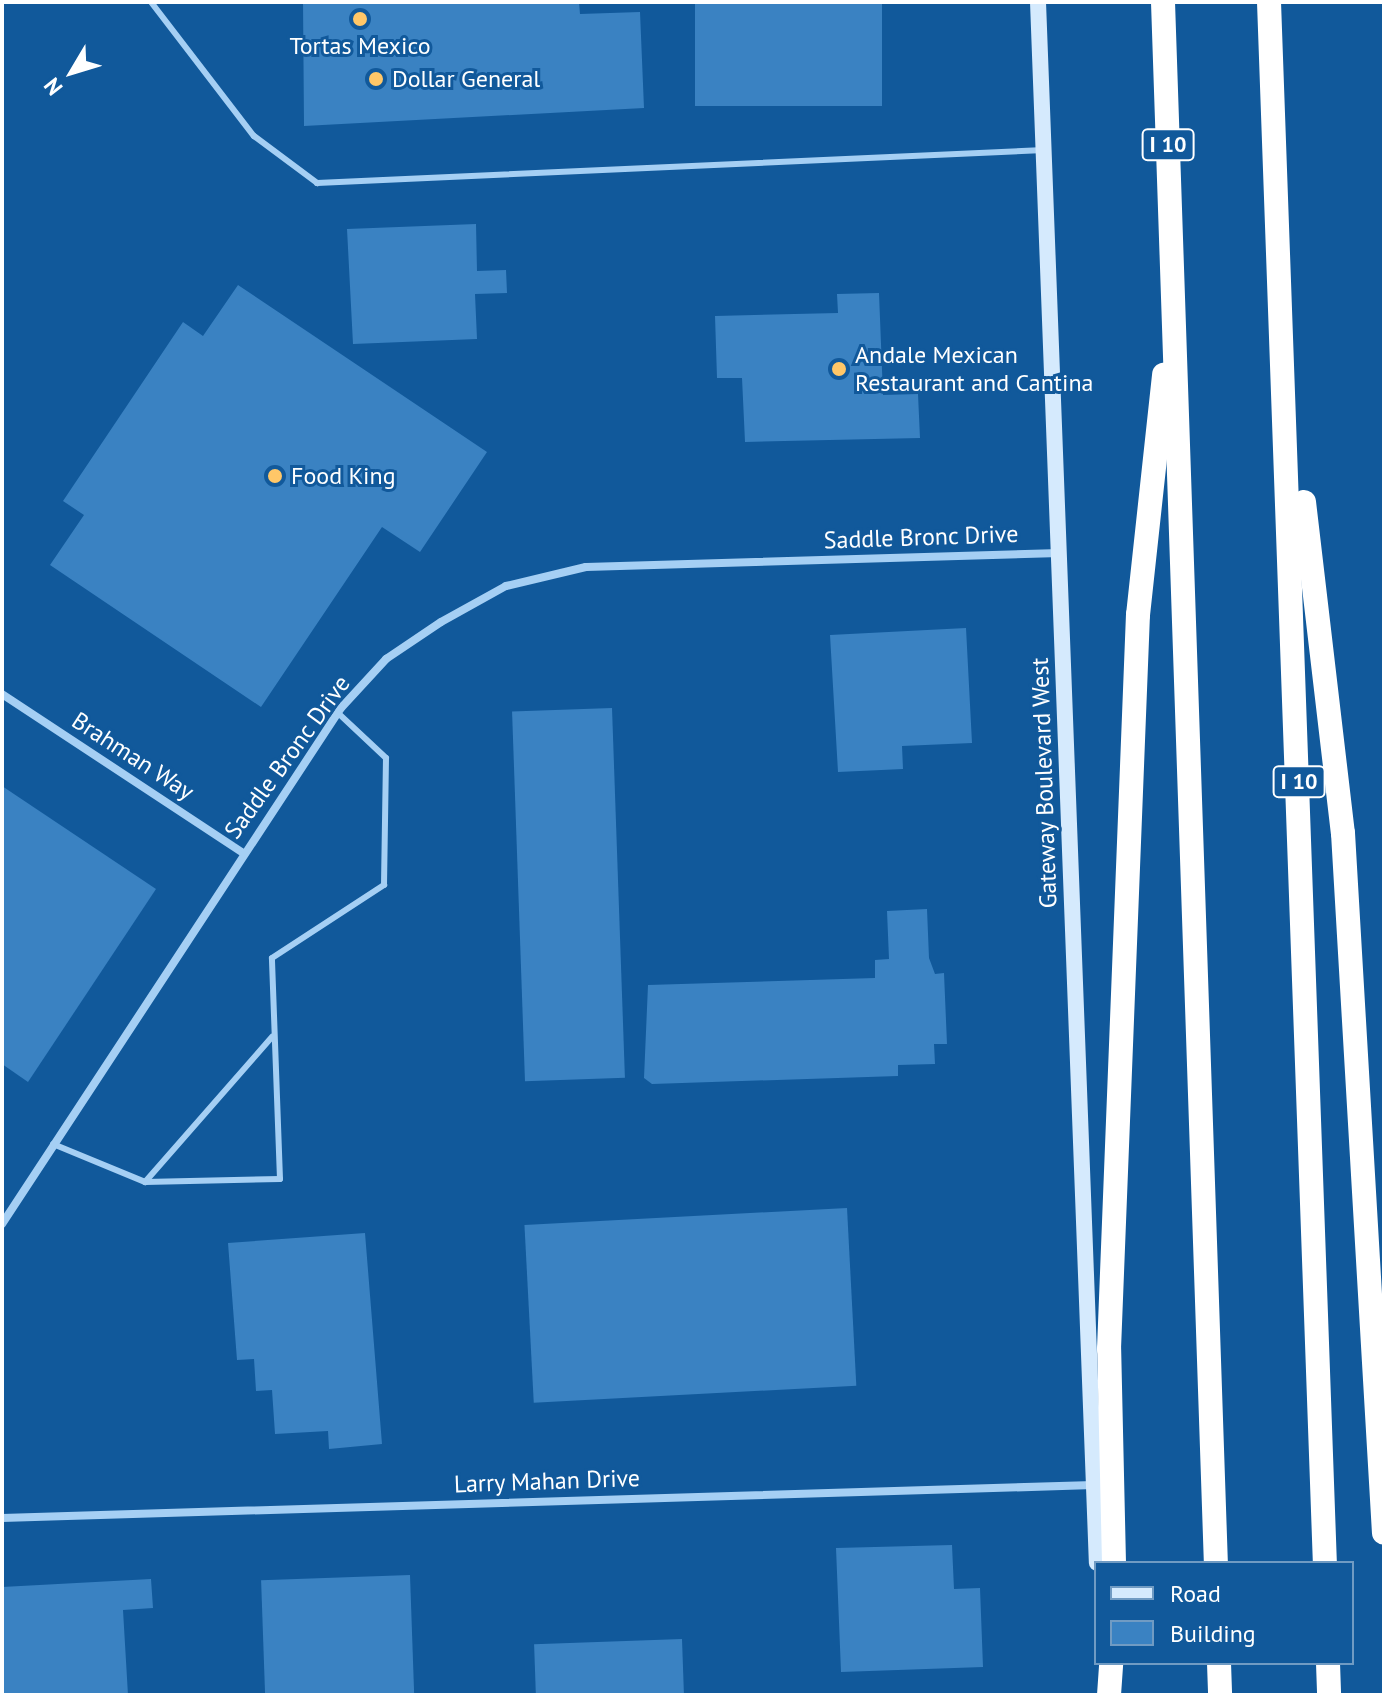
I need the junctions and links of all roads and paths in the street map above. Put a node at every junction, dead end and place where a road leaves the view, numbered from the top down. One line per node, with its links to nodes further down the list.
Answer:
1 (151, 2): 5 (lane)
2 (1038, 2): 5 (main road, Gateway Boulevard West)
3 (1163, 2): 6 (highway, I 10)
4 (1269, 2): 7 (highway, I 10)
5 (1044, 150): 8 (main road, Gateway Boulevard West)
6 (1173, 288): 20 (highway); 21 (highway, I 10)
7 (1285, 333): 18 (highway); 22 (highway, I 10)
8 (1060, 553): 10 (street, Saddle Bronc Drive); 16 (main road, Gateway Boulevard West)
9 (2, 694): 11 (street, Brahman Way)
10 (338, 713): 11 (street, Saddle Bronc Drive); 12 (lane)
11 (242, 852): 13 (street, Saddle Bronc Drive)
12 (273, 1036): 14 (lane); 14 (lane)
13 (53, 1144): 14 (lane); 15 (street, Saddle Bronc Drive)
14 (145, 1182)
15 (2, 1224)
16 (1094, 1485): 17 (street, Larry Mahan Drive); 19 (main road, Gateway Boulevard West)
17 (2, 1518)
18 (1384, 1533)
19 (1097, 1561)
20 (1114, 1561)
21 (1216, 1561)
22 (1325, 1561)
23 (1101, 1665): 27 (main road)
24 (1111, 1665): 28 (highway)
25 (1219, 1665): 29 (highway)
26 (1328, 1665): 30 (highway)
27 (1102, 1695)
28 (1109, 1695)
29 (1220, 1695)
30 (1329, 1695)

